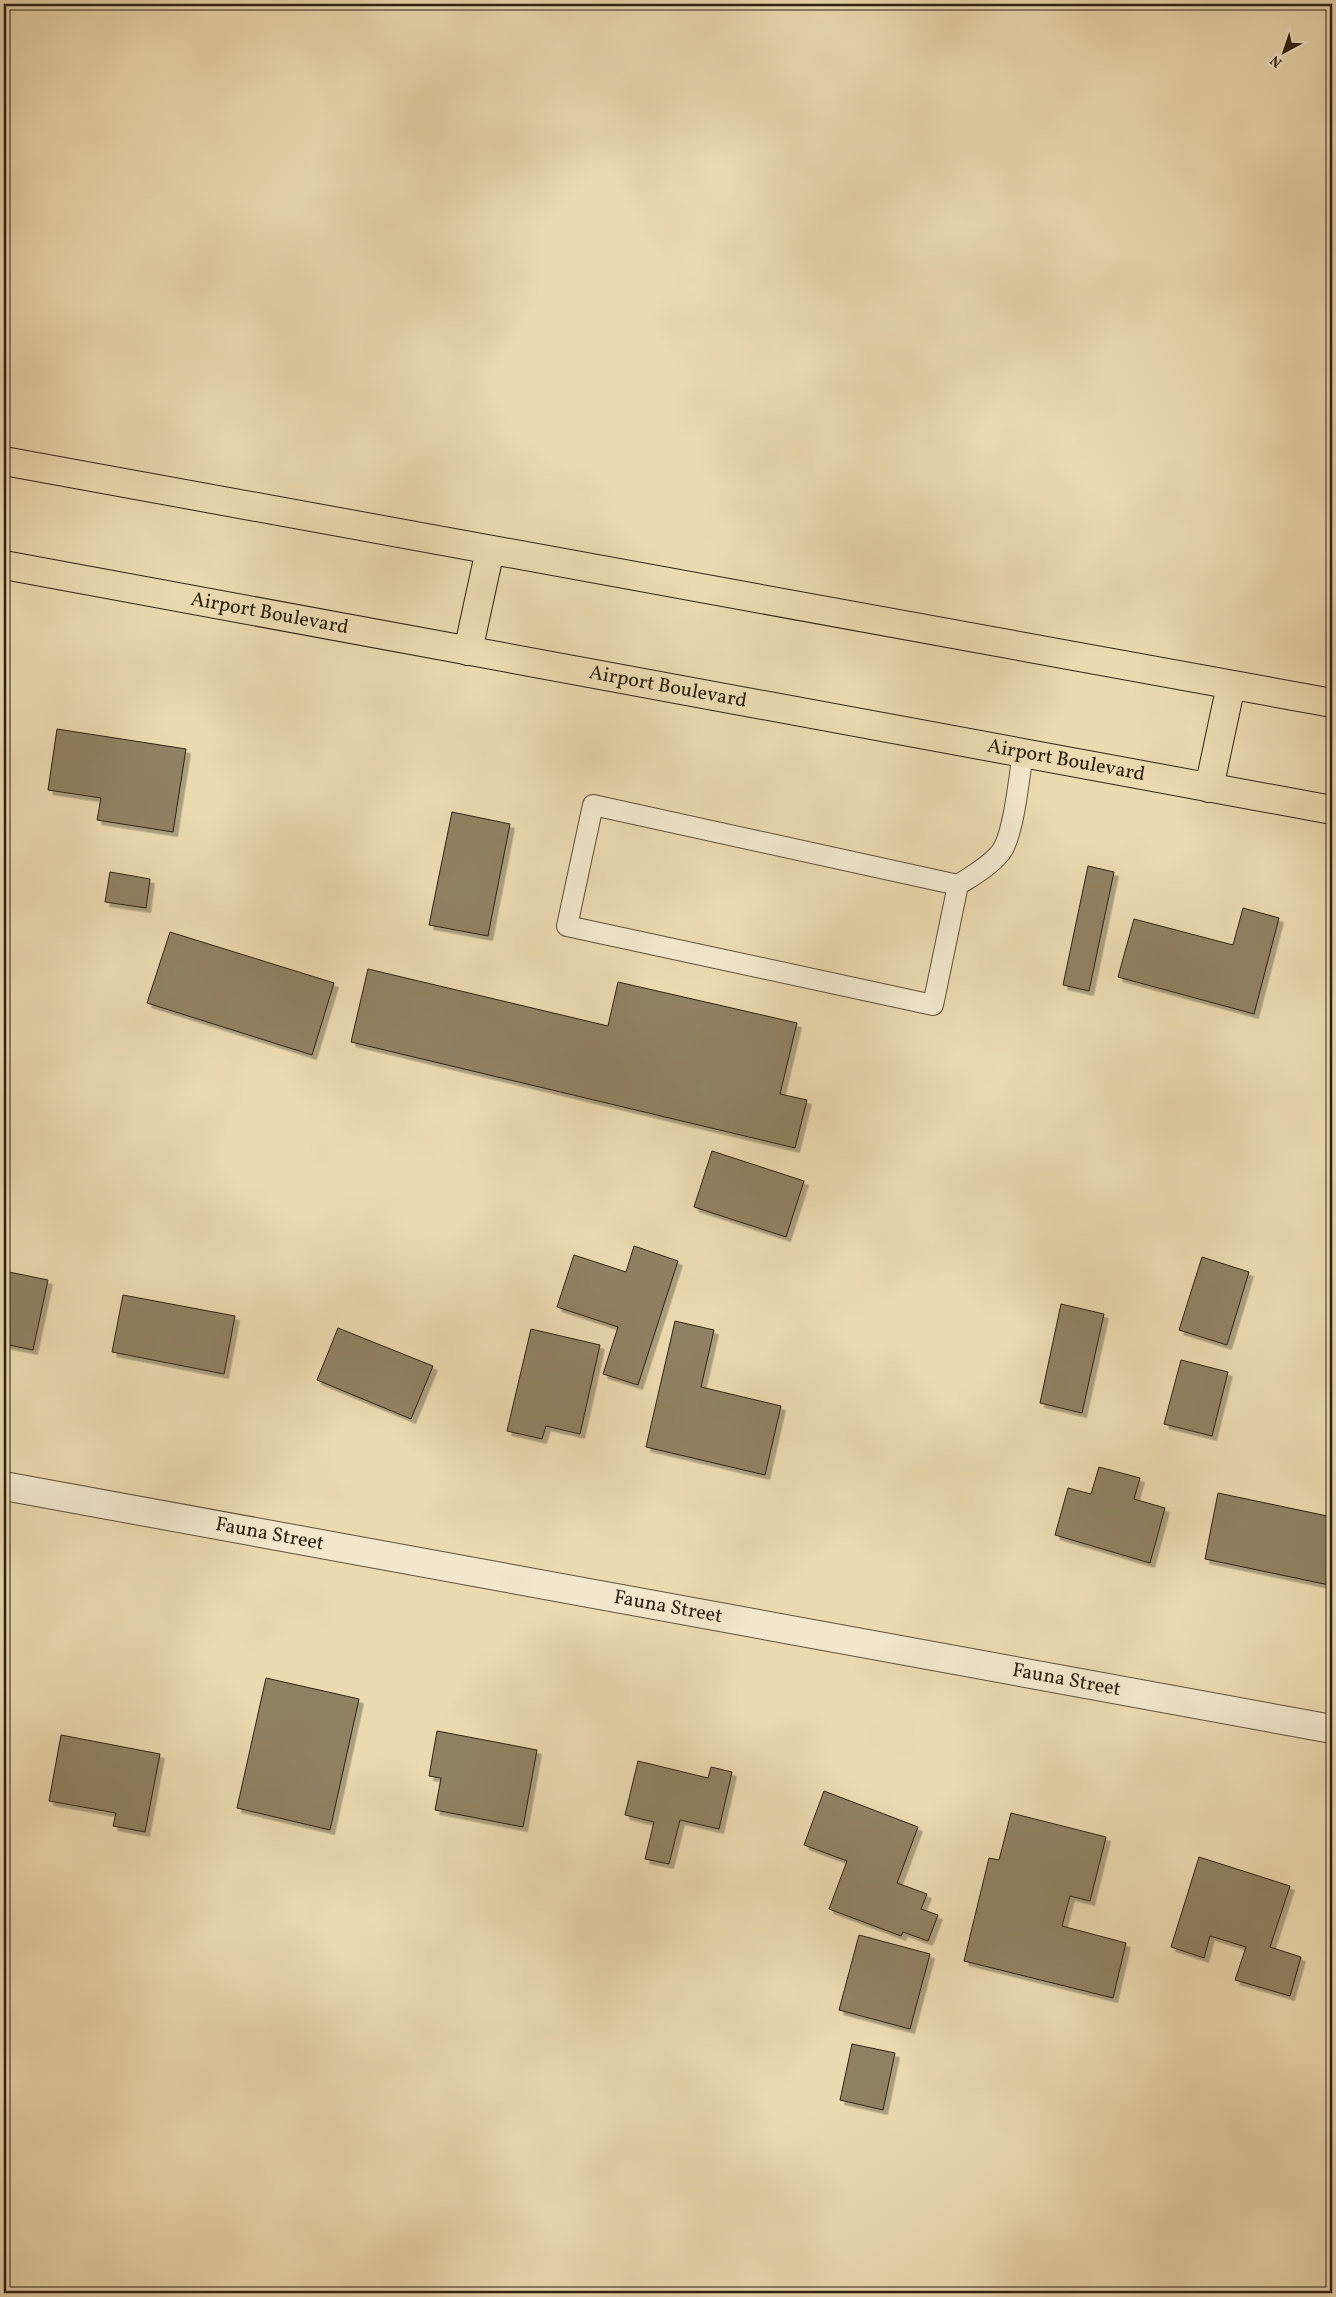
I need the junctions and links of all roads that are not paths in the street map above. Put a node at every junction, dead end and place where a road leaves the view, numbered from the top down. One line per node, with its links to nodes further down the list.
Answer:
1 (4, 461): 2 (main road)
2 (490, 550): 4 (main road); 5 (main road)
3 (4, 566): 4 (main road, Airport Boulevard)
4 (468, 651): 7 (main road, Airport Boulevard)
5 (1232, 685): 6 (main road); 8 (main road)
6 (1332, 703)
7 (1023, 754): 8 (main road, Airport Boulevard); 10 (lane)
8 (1209, 788): 9 (main road, Airport Boulevard)
9 (1332, 810)
10 (958, 885): 10 (lane)
11 (4, 1486): 12 (street, Fauna Street)
12 (1332, 1729)

